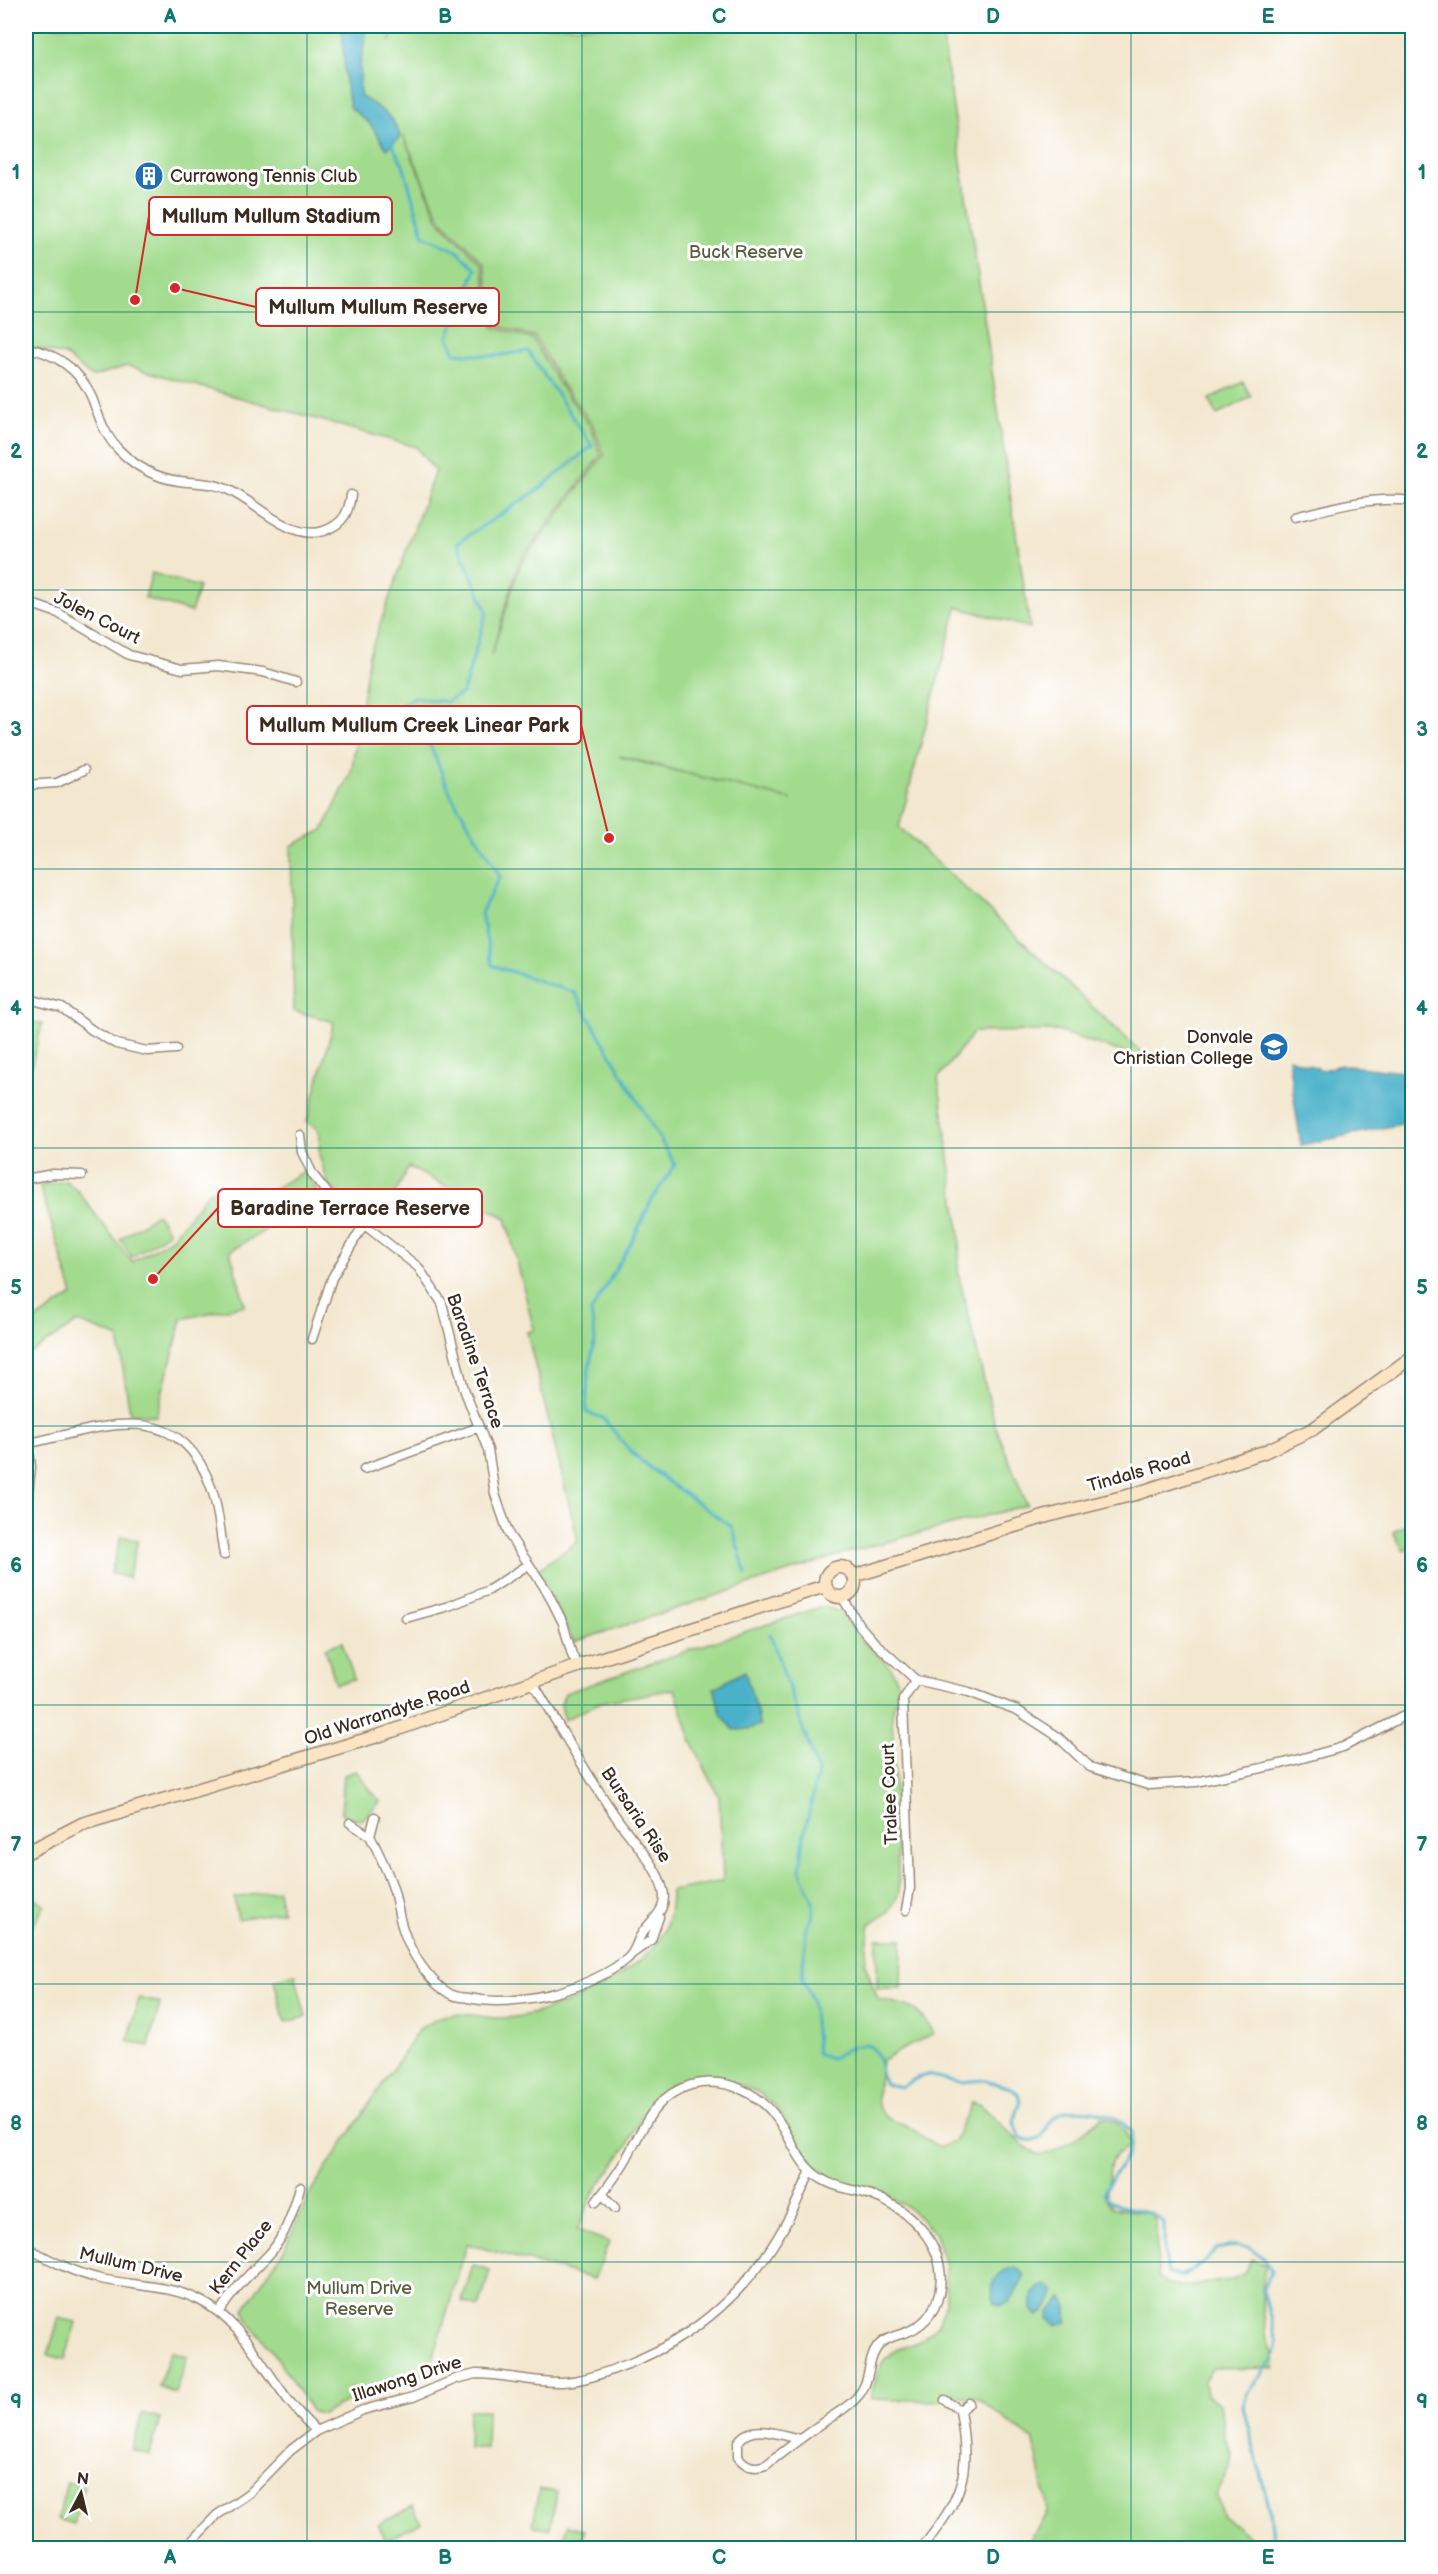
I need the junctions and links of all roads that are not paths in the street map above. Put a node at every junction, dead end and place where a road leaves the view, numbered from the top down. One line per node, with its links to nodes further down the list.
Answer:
1 (26, 348): 2 (street)
2 (351, 495)
3 (1413, 501): 4 (street)
4 (1295, 517)
5 (26, 602): 6 (street, Jolen Court)
6 (296, 682)
7 (84, 770): 8 (street)
8 (26, 785)
9 (26, 998): 10 (street)
10 (176, 1049)
11 (300, 1135): 14 (street, Baradine Terrace)
12 (82, 1176): 13 (street)
13 (26, 1179)
14 (364, 1224): 15 (street); 17 (street, Baradine Terrace)
15 (312, 1339)
16 (1413, 1357): 23 (main road, Tindals Road)
17 (479, 1427): 19 (street); 22 (street, Baradine Terrace)
18 (27, 1444): 20 (street); 21 (street)
19 (364, 1469)
20 (26, 1511)
21 (224, 1555)
22 (528, 1565): 26 (street); 27 (street, Baradine Terrace)
23 (854, 1576): 24 (main road); 25 (main road)
24 (825, 1586): 25 (main road); 27 (main road, Old Warrandyte Road)
25 (842, 1597): 28 (street)
26 (406, 1618)
27 (578, 1666): 29 (main road, Old Warrandyte Road)
28 (916, 1680): 30 (street); 35 (street, Tralee Court)
29 (533, 1683): 33 (street, Bursaria Rise); 34 (main road, Old Warrandyte Road)
30 (1413, 1712)
31 (375, 1817): 33 (street)
32 (350, 1823): 33 (street)
33 (370, 1836)
34 (26, 1853)
35 (906, 1910)
36 (811, 2171): 38 (street); 44 (street, Illawong Drive); 45 (street)
37 (300, 2187): 40 (street, Kern Place)
38 (615, 2208)
39 (26, 2247): 40 (street, Mullum Drive)
40 (219, 2313): 44 (street, Mullum Drive)
41 (945, 2400): 43 (street)
42 (969, 2403): 43 (street)
43 (960, 2410): 47 (street)
44 (316, 2432): 46 (street, Illawong Drive)
45 (800, 2439): 45 (street)
46 (185, 2548)
47 (922, 2548)

